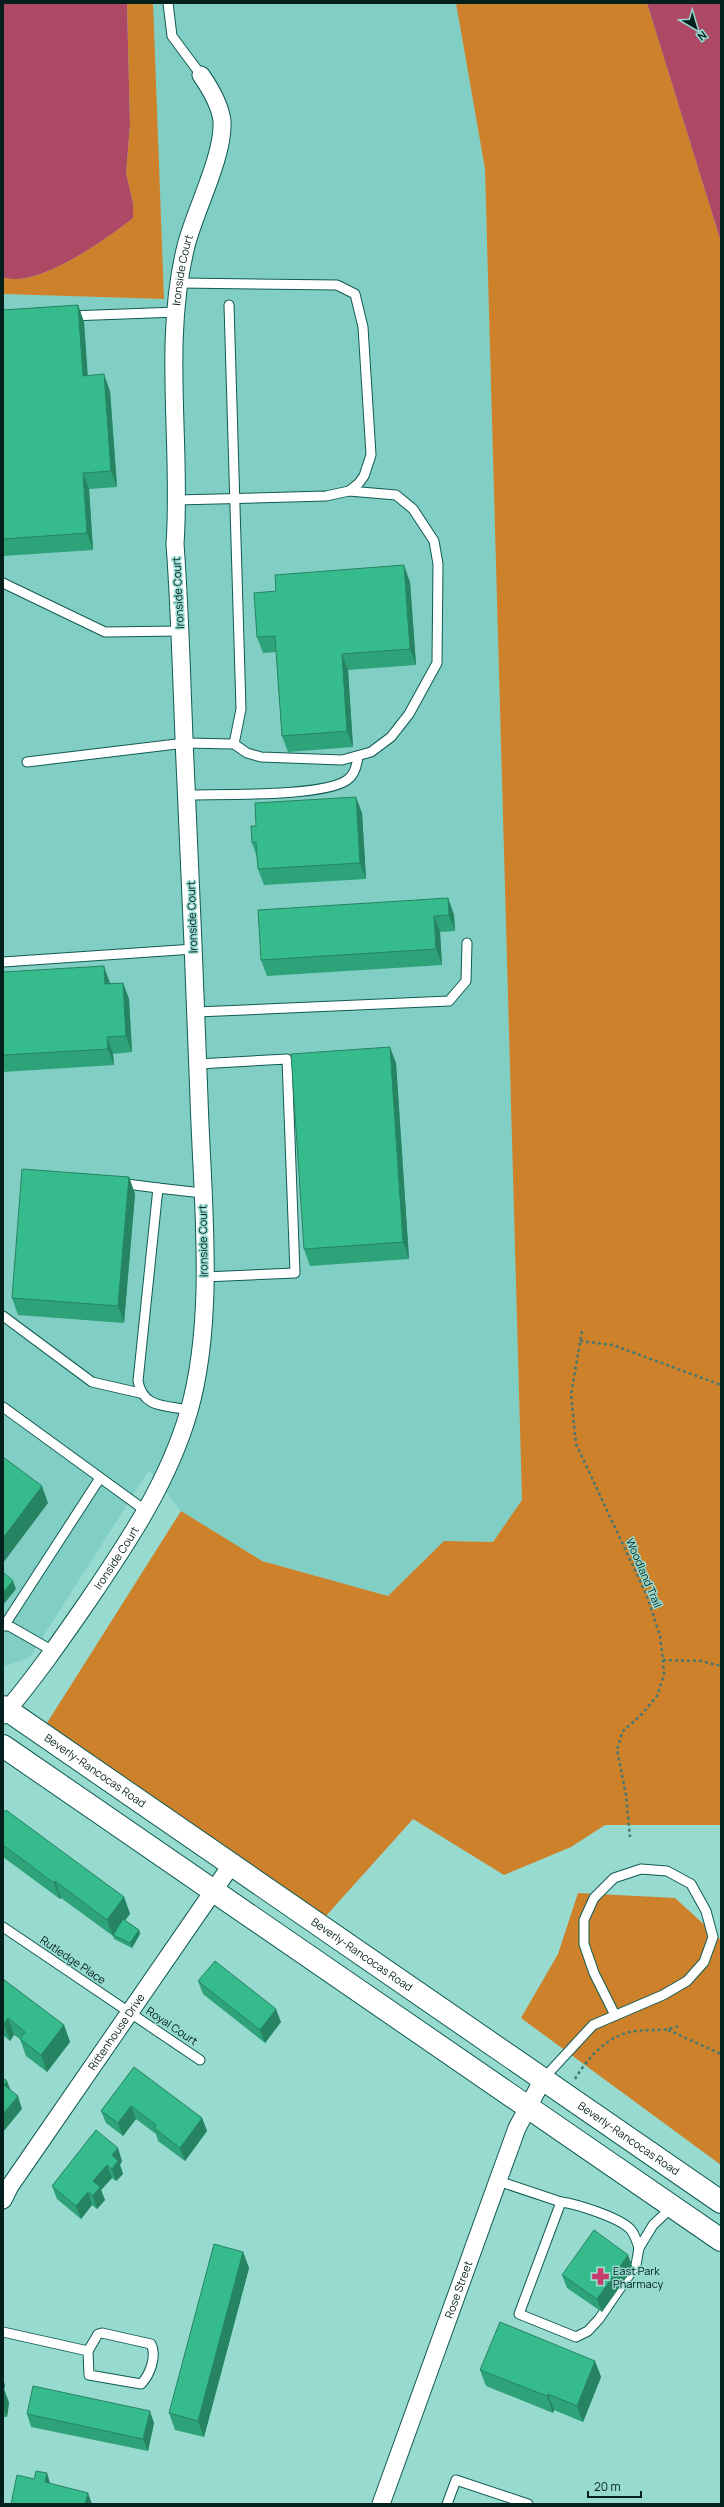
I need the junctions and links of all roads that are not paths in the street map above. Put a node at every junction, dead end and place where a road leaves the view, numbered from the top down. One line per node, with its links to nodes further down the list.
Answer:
1 (168, 3): 2 (lane)
2 (201, 75): 3 (street, Ironside Court)
3 (180, 283): 5 (street, Ironside Court); 7 (lane)
4 (229, 305): 8 (lane)
5 (177, 312): 6 (lane); 9 (street, Ironside Court)
6 (62, 317)
7 (349, 491): 8 (lane); 14 (lane)
8 (235, 498): 9 (lane); 13 (lane)
9 (177, 500): 11 (street, Ironside Court)
10 (3, 583): 11 (lane)
11 (180, 631): 12 (street, Ironside Court)
12 (184, 742): 13 (lane); 15 (lane); 16 (street, Ironside Court)
13 (234, 744): 14 (lane)
14 (358, 756): 16 (lane)
15 (27, 762)
16 (187, 795): 18 (street, Ironside Court)
17 (467, 943): 20 (lane)
18 (194, 949): 19 (lane); 20 (street, Ironside Court)
19 (3, 962)
20 (196, 1012): 21 (street, Ironside Court)
21 (198, 1064): 24 (street, Ironside Court); 25 (lane)
22 (106, 1182): 23 (lane)
23 (158, 1188): 24 (lane); 27 (lane)
24 (202, 1193): 25 (street, Ironside Court)
25 (204, 1277): 29 (street, Ironside Court)
26 (3, 1316): 27 (lane)
27 (140, 1393): 29 (lane)
28 (3, 1407): 30 (lane)
29 (189, 1410): 31 (street, Ironside Court)
30 (100, 1478): 31 (lane); 32 (lane)
31 (146, 1511): 33 (street, Ironside Court)
32 (4, 1626): 33 (lane)
33 (53, 1651): 34 (street, Ironside Court)
34 (4, 1710): 36 (main road, Beverly-Rancocas Road)
35 (3, 1746): 37 (main road)
36 (232, 1864): 37 (street, Rittenhouse Drive); 42 (main road, Beverly-Rancocas Road)
37 (214, 1891): 39 (street, Rittenhouse Drive); 43 (main road)
38 (3, 1928): 39 (lane, Rutledge Place)
39 (130, 2013): 41 (lane, Royal Court); 45 (street, Rittenhouse Drive)
40 (615, 2015): 40 (lane); 42 (lane)
41 (200, 2060)
42 (543, 2079): 43 (street, Rose Street); 47 (main road, Beverly-Rancocas Road)
43 (527, 2107): 44 (street, Rose Street); 48 (main road)
44 (498, 2181): 46 (lane); 53 (street, Rose Street)
45 (6, 2189)
46 (561, 2202): 50 (lane); 50 (lane)
47 (721, 2202)
48 (672, 2207): 49 (main road); 50 (lane)
49 (721, 2240)
50 (640, 2248)
51 (3, 2332): 52 (lane)
52 (88, 2351): 52 (lane)
53 (381, 2504)
54 (447, 2504): 55 (lane)
55 (528, 2504)

